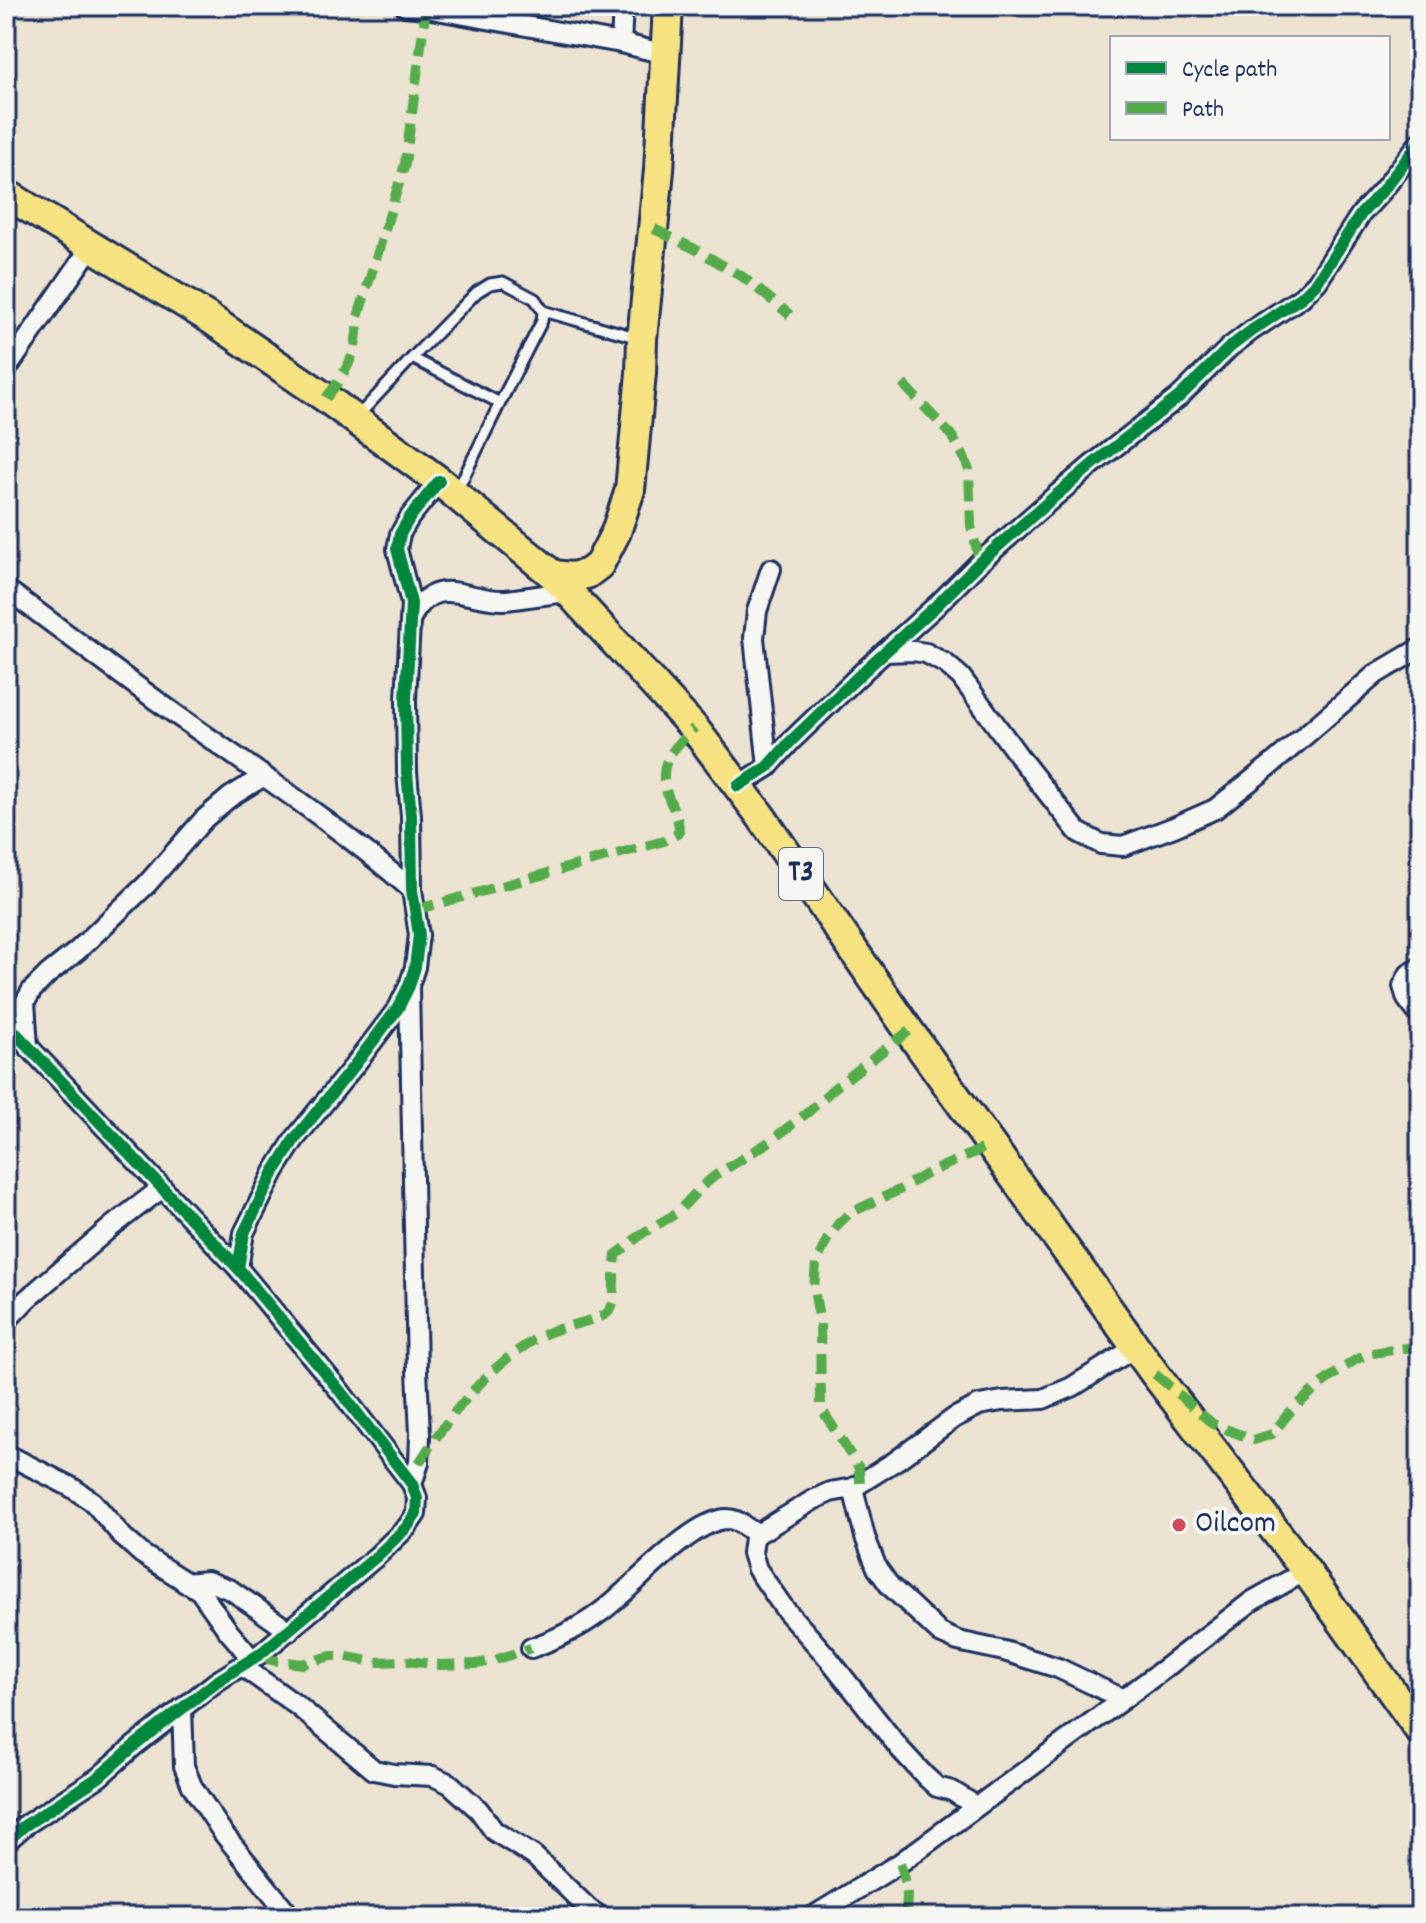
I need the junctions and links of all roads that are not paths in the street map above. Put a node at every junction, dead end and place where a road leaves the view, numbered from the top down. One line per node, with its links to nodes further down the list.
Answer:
1 (405, 6): 4 (street)
2 (623, 6): 4 (street)
3 (668, 6): 5 (main road)
4 (621, 43): 5 (street)
5 (665, 54): 10 (main road)
6 (1420, 142): 21 (street)
7 (6, 194): 8 (main road, T3)
8 (91, 247): 12 (street); 14 (main road, T3)
9 (543, 311): 10 (lane); 11 (lane); 13 (lane)
10 (642, 339): 17 (main road)
11 (412, 358): 13 (lane); 14 (lane)
12 (6, 370)
13 (500, 403): 15 (lane)
14 (355, 419): 15 (main road, T3)
15 (447, 488): 17 (main road, T3); 19 (street)
16 (771, 569): 22 (street)
17 (560, 583): 19 (street); 24 (main road, T3)
18 (6, 589): 23 (street)
19 (411, 618): 25 (street)
20 (1420, 648): 21 (street)
21 (885, 652): 22 (street)
22 (768, 767): 24 (street)
23 (264, 776): 25 (street); 30 (street)
24 (738, 786): 34 (main road, T3)
25 (412, 890): 27 (street)
26 (1420, 967): 28 (street)
27 (409, 986): 32 (street); 36 (street)
28 (1420, 1016)
29 (6, 1023): 30 (street)
30 (28, 1047): 31 (street)
31 (162, 1188): 32 (street); 33 (street)
32 (238, 1268): 36 (street)
33 (6, 1321)
34 (1136, 1347): 37 (street); 39 (main road, T3)
35 (6, 1454): 40 (street)
36 (412, 1484): 41 (street)
37 (853, 1488): 38 (street); 44 (street)
38 (753, 1532): 42 (street); 47 (street)
39 (1306, 1571): 44 (street); 46 (main road, T3)
40 (185, 1583): 41 (street); 43 (street)
41 (289, 1631): 43 (street)
42 (531, 1648)
43 (247, 1662): 45 (street); 50 (street)
44 (1121, 1698): 47 (street)
45 (182, 1708): 48 (street); 49 (street)
46 (1420, 1731)
47 (976, 1806): 51 (street)
48 (6, 1842)
49 (291, 1917)
50 (601, 1917)
51 (812, 1917)

